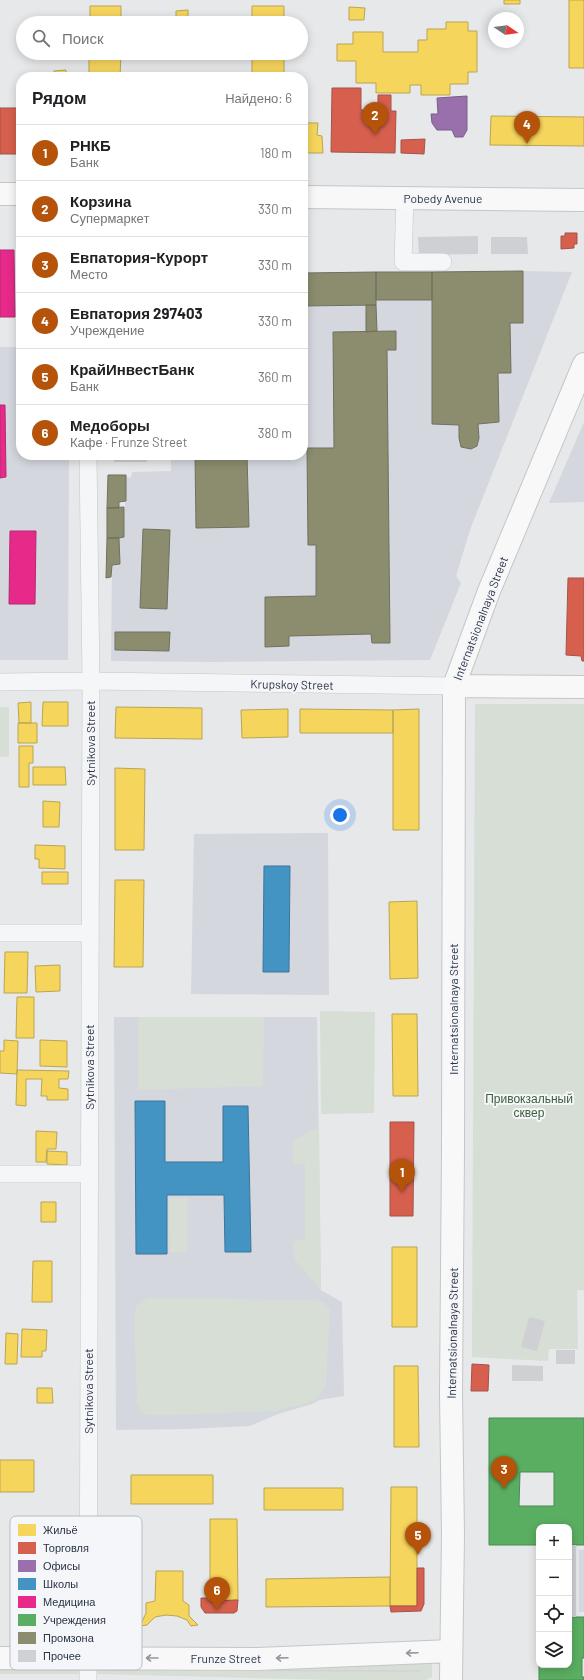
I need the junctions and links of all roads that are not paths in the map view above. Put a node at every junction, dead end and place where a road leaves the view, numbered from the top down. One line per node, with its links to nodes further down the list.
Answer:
1 (0, 194): 2 (main road)
2 (16, 194)
3 (308, 197): 4 (main road, Pobedy Avenue)
4 (405, 198): 5 (main road, Pobedy Avenue); 6 (street)
5 (584, 200)
6 (442, 262)
7 (584, 364): 11 (main road, Internatsionalnaya Street)
8 (88, 460): 9 (street, Sytnikova Street)
9 (91, 681): 10 (street, Krupskoy Street); 11 (street, Krupskoy Street); 14 (street, Sytnikova Street)
10 (0, 682)
11 (454, 686): 12 (main road, Krupskoy Street); 18 (main road, Internatsionalnaya Street)
12 (584, 687)
13 (0, 933): 14 (street)
14 (90, 934): 16 (street, Sytnikova Street)
15 (0, 1174): 16 (street)
16 (88, 1174): 17 (street, Sytnikova Street)
17 (88, 1516)
18 (451, 1651): 19 (main road, Frunze Street, one-way to 19); 20 (main road, Internatsionalnaya Street)
19 (142, 1658)
20 (451, 1680)

